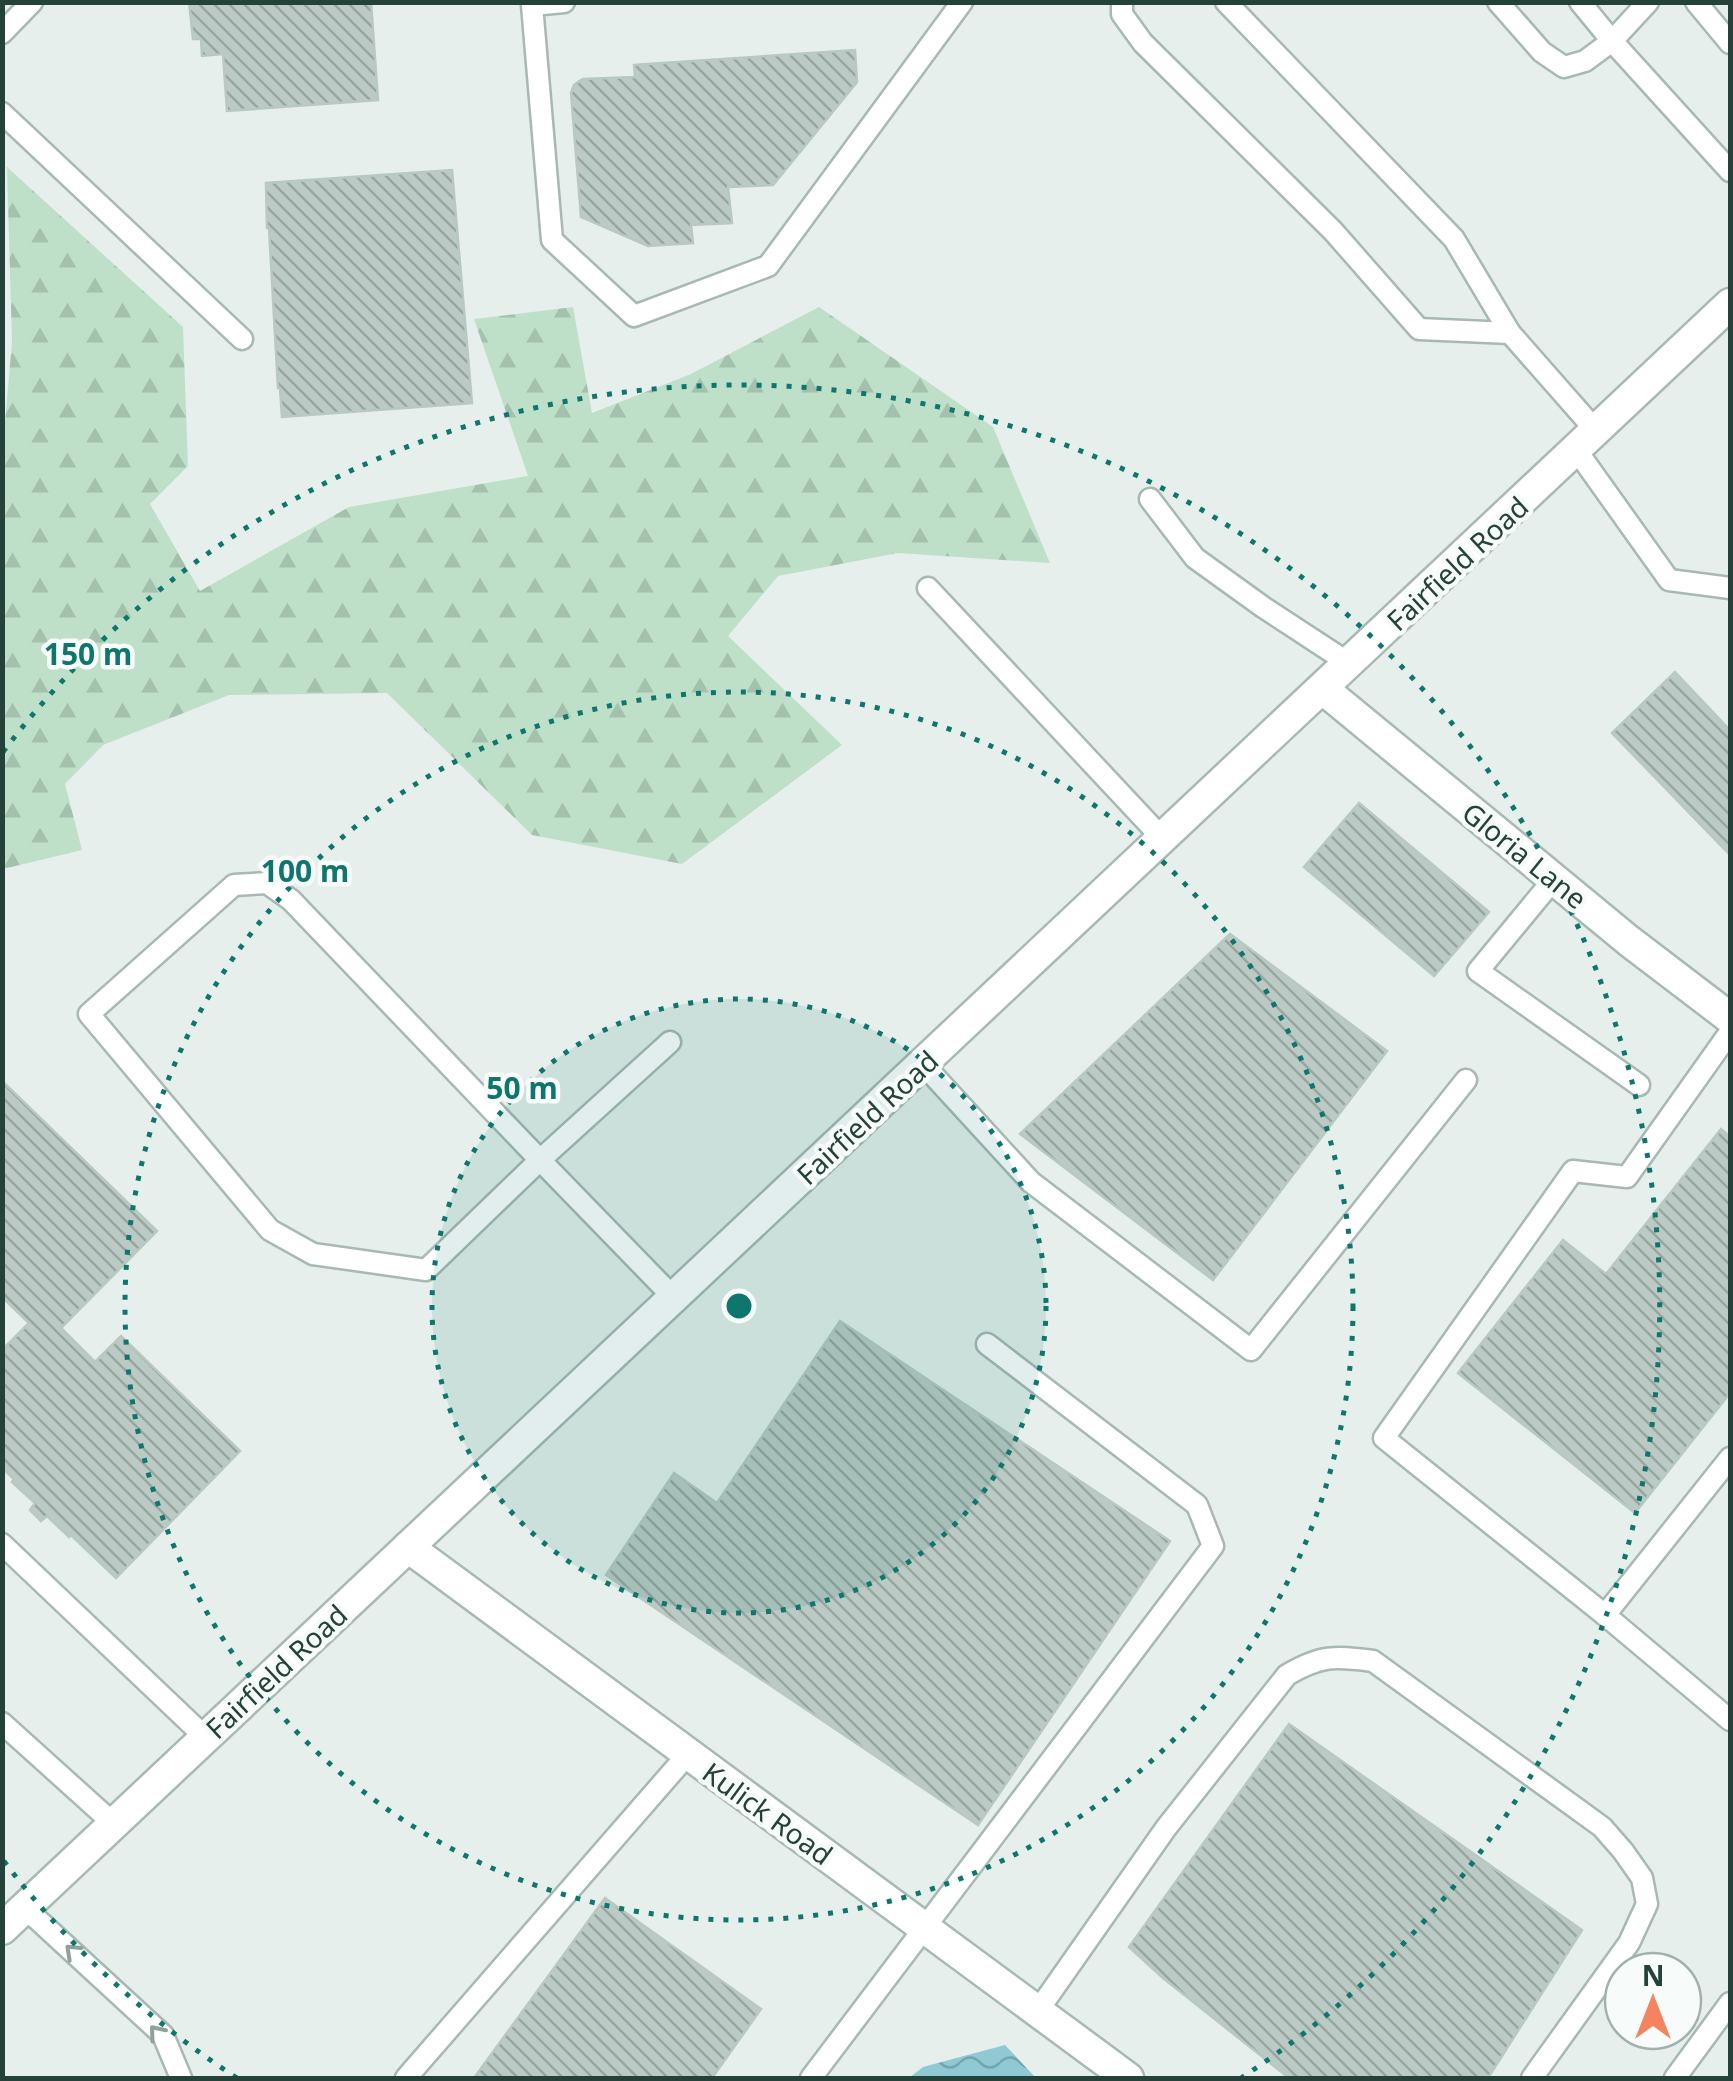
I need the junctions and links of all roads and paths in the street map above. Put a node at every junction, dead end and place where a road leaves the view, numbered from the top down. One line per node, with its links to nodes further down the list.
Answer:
1 (32, 2): 10 (lane)
2 (564, 2): 3 (lane)
3 (962, 2)
4 (1122, 2): 16 (lane)
5 (1226, 2): 16 (lane)
6 (1498, 2): 11 (lane)
7 (1580, 2): 11 (lane)
8 (1648, 2): 11 (lane)
9 (1696, 2): 12 (lane)
10 (2, 33)
11 (1612, 41): 14 (lane)
12 (1730, 43)
13 (2, 113): 17 (lane)
14 (1730, 170)
15 (1730, 304): 18 (street, Fairfield Road)
16 (1510, 334): 18 (lane)
17 (242, 339)
18 (1587, 441): 21 (lane); 22 (street, Fairfield Road)
19 (1150, 499): 22 (lane)
20 (928, 588): 24 (lane)
21 (1730, 588)
22 (1350, 664): 23 (street, Fairfield Road)
23 (1323, 689): 24 (street, Fairfield Road); 25 (street, Gloria Lane)
24 (1162, 839): 29 (street, Fairfield Road)
25 (1554, 879): 26 (street, Gloria Lane); 31 (lane)
26 (1730, 1018)
27 (1730, 1032): 38 (lane)
28 (670, 1042): 32 (lane)
29 (923, 1064): 30 (lane); 33 (street, Fairfield Road)
30 (1466, 1080)
31 (1639, 1085)
32 (540, 1160): 32 (lane); 33 (lane)
33 (674, 1298): 37 (street, Fairfield Road)
34 (986, 1344): 45 (lane)
35 (1730, 1458): 38 (lane)
36 (2, 1544): 41 (lane)
37 (408, 1547): 41 (street, Fairfield Road); 42 (street, Kulick Road)
38 (1605, 1615): 39 (lane)
39 (1730, 1720)
40 (2, 1723): 43 (lane)
41 (206, 1738): 43 (street, Fairfield Road)
42 (688, 1754): 45 (street, Kulick Road); 50 (lane)
43 (114, 1824): 44 (street, Fairfield Road)
44 (26, 1908): 46 (street, Fairfield Road); 49 (lane, one-way to 44)
45 (924, 1927): 48 (street, Kulick Road); 51 (lane)
46 (2, 1929)
47 (1730, 2002): 54 (lane)
48 (1037, 2012): 52 (street, Kulick Road); 53 (lane)
49 (181, 2078)
50 (406, 2078)
51 (811, 2078)
52 (1128, 2078)
53 (1532, 2078)
54 (1675, 2078)

